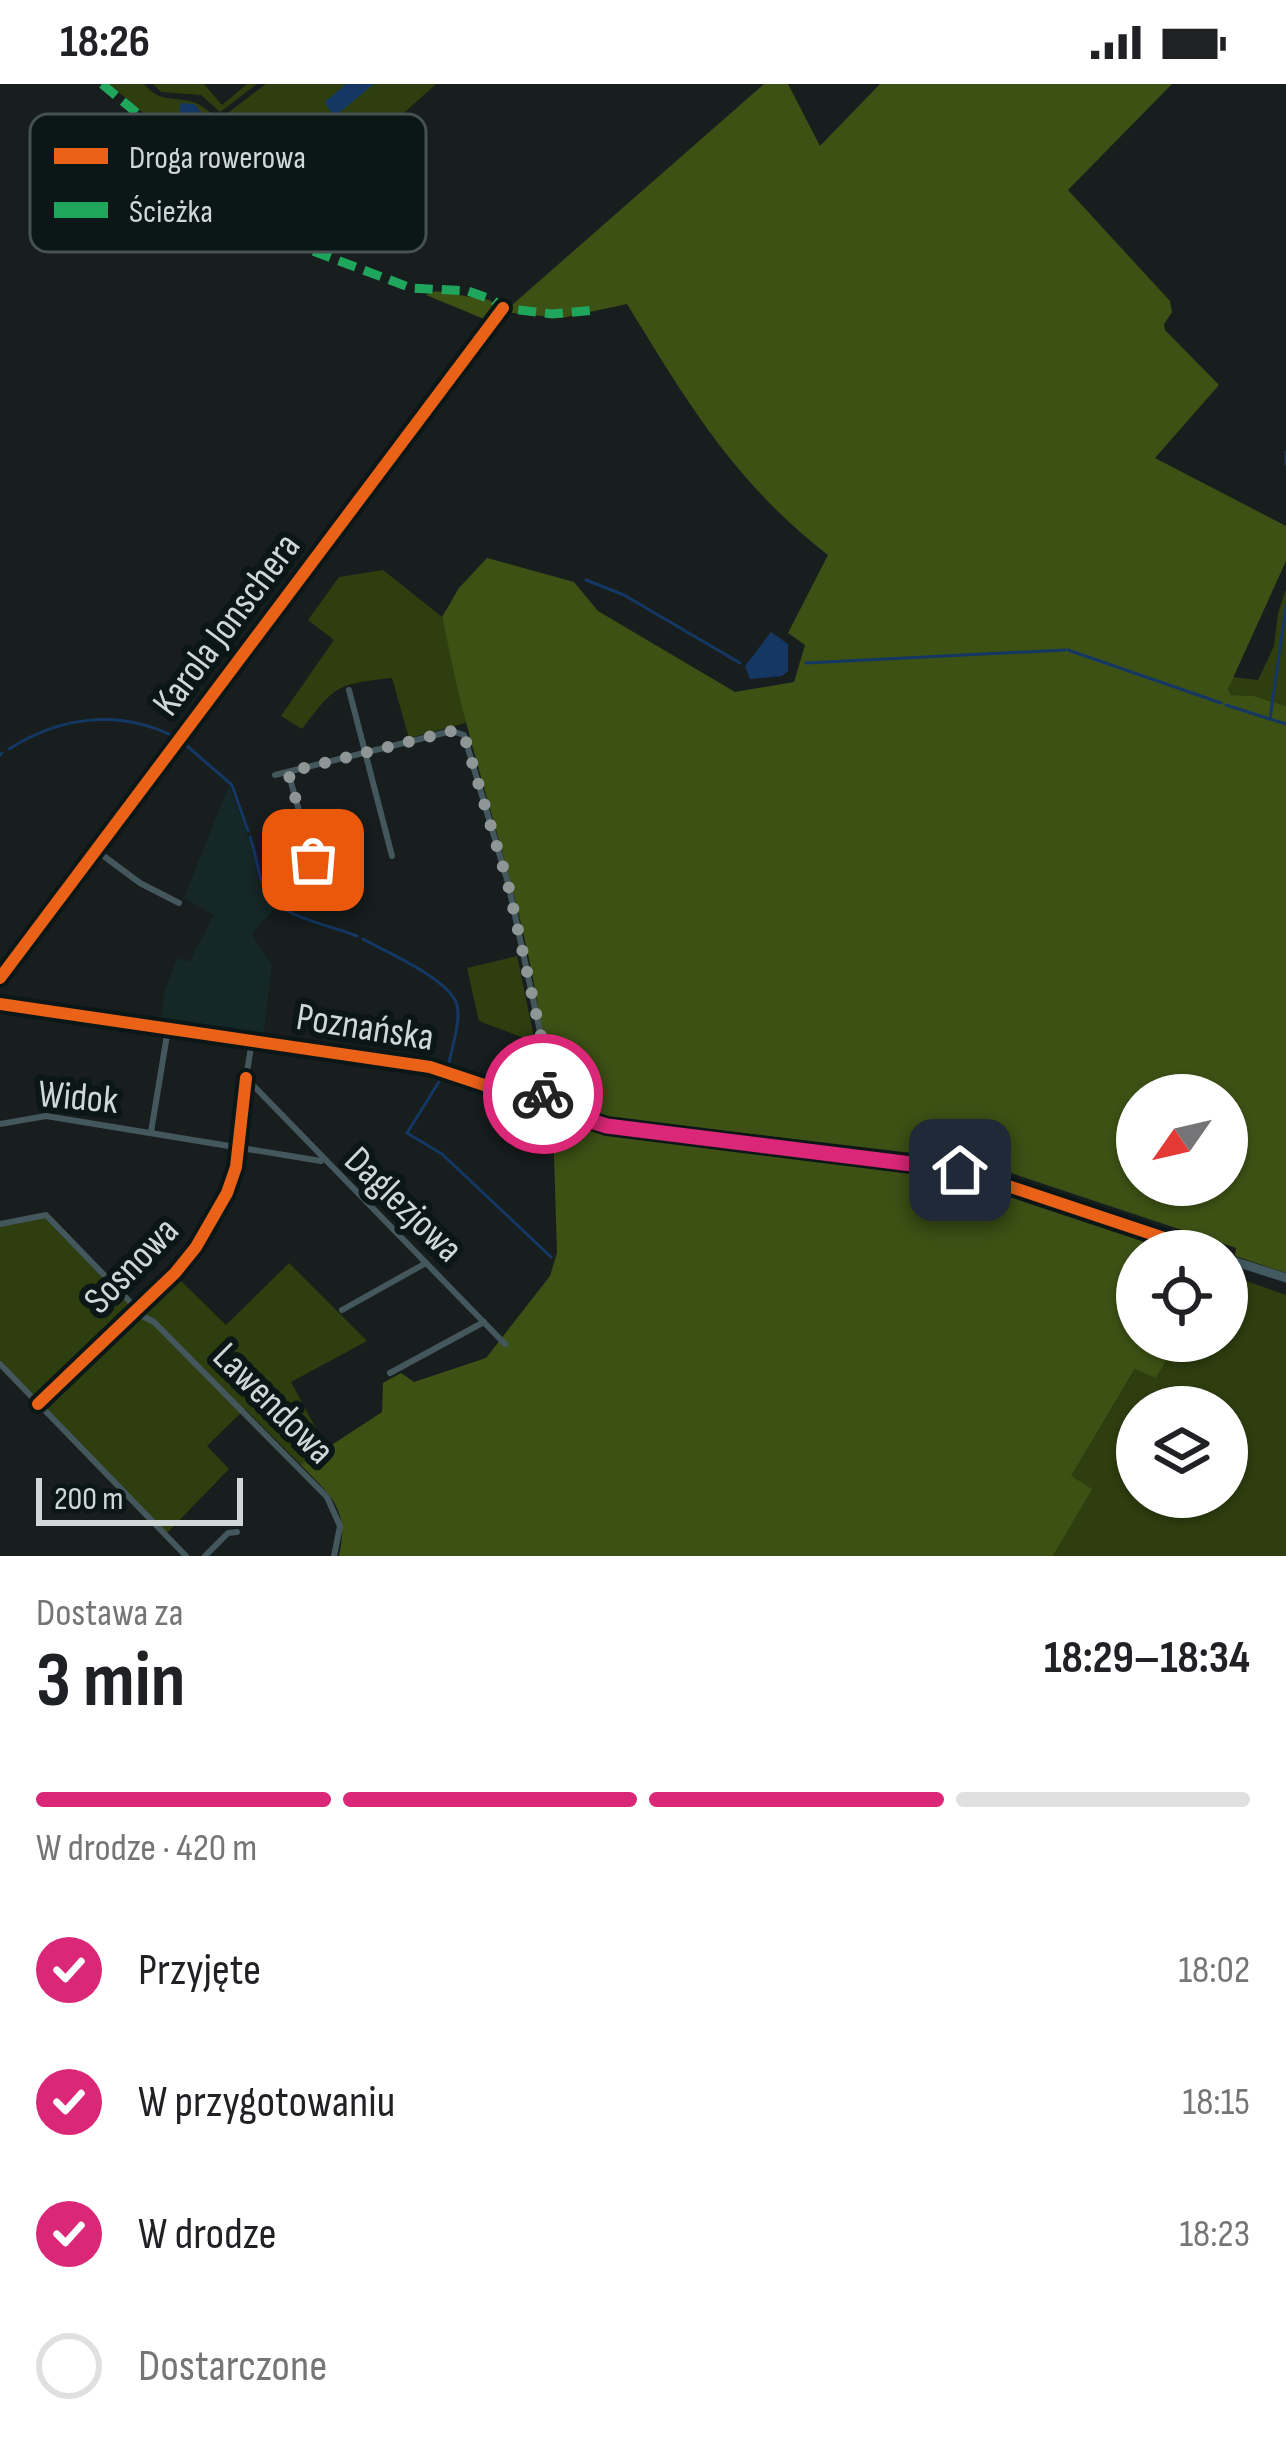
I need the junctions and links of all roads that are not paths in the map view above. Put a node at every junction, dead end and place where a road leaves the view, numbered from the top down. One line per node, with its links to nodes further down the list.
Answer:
1 (502, 308): 6 (street, Karola Jonschera)
2 (349, 690): 3 (street)
3 (365, 753): 4 (street); 7 (street); 15 (street)
4 (288, 772): 5 (street); 8 (street)
5 (275, 775)
6 (97, 851): 9 (street); 10 (street, Karola Jonschera)
7 (392, 856)
8 (303, 890)
9 (179, 903)
10 (0, 978)
11 (0, 1004): 12 (street, Poznańska)
12 (168, 1029): 13 (street, Poznańska); 17 (street, Widok)
13 (252, 1041): 14 (street, Sosnowa); 15 (street, Poznańska)
14 (246, 1078): 18 (street, Sosnowa); 19 (street)
15 (542, 1106): 21 (street, Poznańska)
16 (0, 1124): 17 (street, Widok)
17 (151, 1133): 18 (street, Widok)
18 (240, 1150): 19 (street, Daglezjowa); 25 (street, Sosnowa)
19 (325, 1162): 22 (street, Daglezjowa)
20 (0, 1224): 25 (street, Lawendowa)
21 (1140, 1230)
22 (426, 1264): 26 (street); 27 (street, Daglezjowa)
23 (1248, 1266): 24 (street)
24 (1286, 1278)
25 (134, 1309): 31 (street, Sosnowa); 35 (street, Lawendowa)
26 (342, 1310)
27 (484, 1322): 28 (street, Daglezjowa); 30 (street)
28 (505, 1344)
29 (0, 1364): 31 (street)
30 (390, 1373)
31 (38, 1404): 33 (street)
32 (237, 1532): 34 (street)
33 (186, 1556)
34 (205, 1556)
35 (334, 1556)

